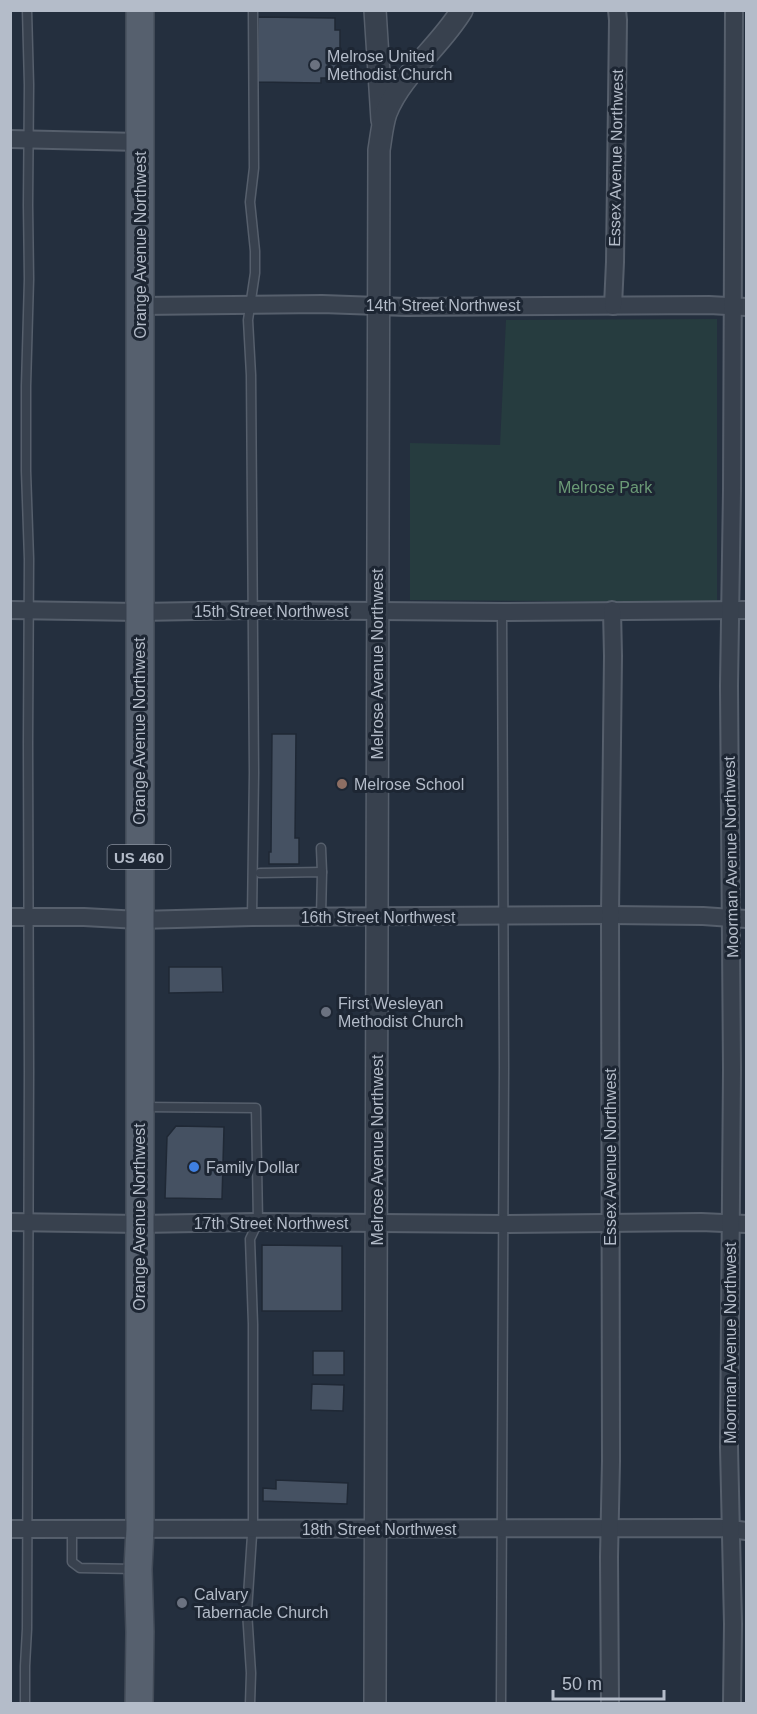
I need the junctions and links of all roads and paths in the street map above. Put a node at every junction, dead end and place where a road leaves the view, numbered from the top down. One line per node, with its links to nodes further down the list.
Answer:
1 (27, 10): 10 (lane)
2 (140, 10): 11 (main road, Orange Avenue Northwest / US 460)
3 (254, 10): 12 (lane)
4 (375, 10): 8 (street)
5 (462, 10): 8 (street, Melrose Avenue Northwest)
6 (617, 10): 15 (street, Essex Avenue Northwest)
7 (734, 10): 16 (street, Moorman Avenue Northwest)
8 (382, 126): 14 (street, Melrose Avenue Northwest)
9 (10, 139): 10 (street)
10 (29, 139): 11 (street); 18 (lane)
11 (140, 142): 13 (main road, Orange Avenue Northwest / US 460)
12 (249, 304): 13 (street, 14th Street Northwest); 14 (street, 14th Street Northwest); 19 (lane)
13 (140, 306): 23 (main road, Orange Avenue Northwest / US 460)
14 (378, 306): 15 (street, 14th Street Northwest); 20 (street, Melrose Avenue Northwest)
15 (613, 306): 16 (street, 14th Street Northwest)
16 (740, 307): 22 (street, Moorman Avenue Northwest)
17 (10, 610): 18 (street, 15th Street Northwest)
18 (28, 610): 23 (street, 15th Street Northwest); 31 (lane)
19 (252, 610): 20 (street, 15th Street Northwest); 23 (street, 15th Street Northwest); 32 (lane)
20 (378, 610): 24 (street, 15th Street Northwest); 34 (street, Melrose Avenue Northwest)
21 (612, 610): 22 (street, 15th Street Northwest); 24 (street, 15th Street Northwest); 28 (street, Essex Avenue Northwest)
22 (738, 610): 35 (street, Moorman Avenue Northwest)
23 (139, 612): 36 (main road, Orange Avenue Northwest / US 460)
24 (502, 612): 29 (lane)
25 (321, 848): 26 (lane)
26 (322, 872): 27 (lane); 33 (lane)
27 (260, 873)
28 (610, 915): 29 (street, 16th Street Northwest); 35 (street, 16th Street Northwest); 42 (street, Essex Avenue Northwest)
29 (503, 916): 34 (street, 16th Street Northwest); 44 (lane)
30 (10, 917): 31 (street, 16th Street Northwest)
31 (28, 917): 36 (street, 16th Street Northwest); 39 (lane)
32 (252, 917): 33 (street, 16th Street Northwest); 36 (street, 16th Street Northwest)
33 (321, 917): 34 (street, 16th Street Northwest)
34 (377, 917): 41 (street, Melrose Avenue Northwest)
35 (739, 918): 45 (street, Moorman Avenue Northwest)
36 (139, 920): 37 (main road, Orange Avenue Northwest / US 460)
37 (139, 1107): 40 (lane); 43 (main road, Orange Avenue Northwest / US 460)
38 (10, 1222): 39 (street, 17th Street Northwest)
39 (28, 1222): 43 (street, 17th Street Northwest); 49 (lane)
40 (258, 1222): 41 (street, 17th Street Northwest); 43 (street, 17th Street Northwest); 52 (lane)
41 (377, 1222): 44 (street, 17th Street Northwest); 46 (street, Melrose Avenue Northwest)
42 (610, 1222): 44 (street, 17th Street Northwest); 45 (street, 17th Street Northwest); 47 (street, Essex Avenue Northwest)
43 (139, 1224): 51 (main road, Orange Avenue Northwest / US 460)
44 (503, 1224): 53 (lane)
45 (738, 1224): 54 (street, Moorman Avenue Northwest)
46 (377, 1528): 52 (street, 18th Street Northwest); 53 (street, 18th Street Northwest); 59 (street, Melrose Avenue Northwest)
47 (610, 1528): 53 (street, 18th Street Northwest); 54 (street, 18th Street Northwest); 61 (street, Essex Avenue Northwest)
48 (10, 1529): 49 (street, 18th Street Northwest)
49 (28, 1529): 50 (street, 18th Street Northwest); 56 (lane)
50 (72, 1529): 51 (street, 18th Street Northwest); 55 (lane)
51 (140, 1529): 52 (street, 18th Street Northwest); 55 (main road, Orange Avenue Northwest / US 460)
52 (252, 1529): 58 (lane)
53 (502, 1529): 60 (lane)
54 (739, 1530): 62 (street, Moorman Avenue Northwest)
55 (138, 1569): 57 (main road, Orange Avenue Northwest / US 460)
56 (25, 1704)
57 (139, 1704)
58 (250, 1704)
59 (375, 1704)
60 (501, 1704)
61 (610, 1704)
62 (732, 1704)

